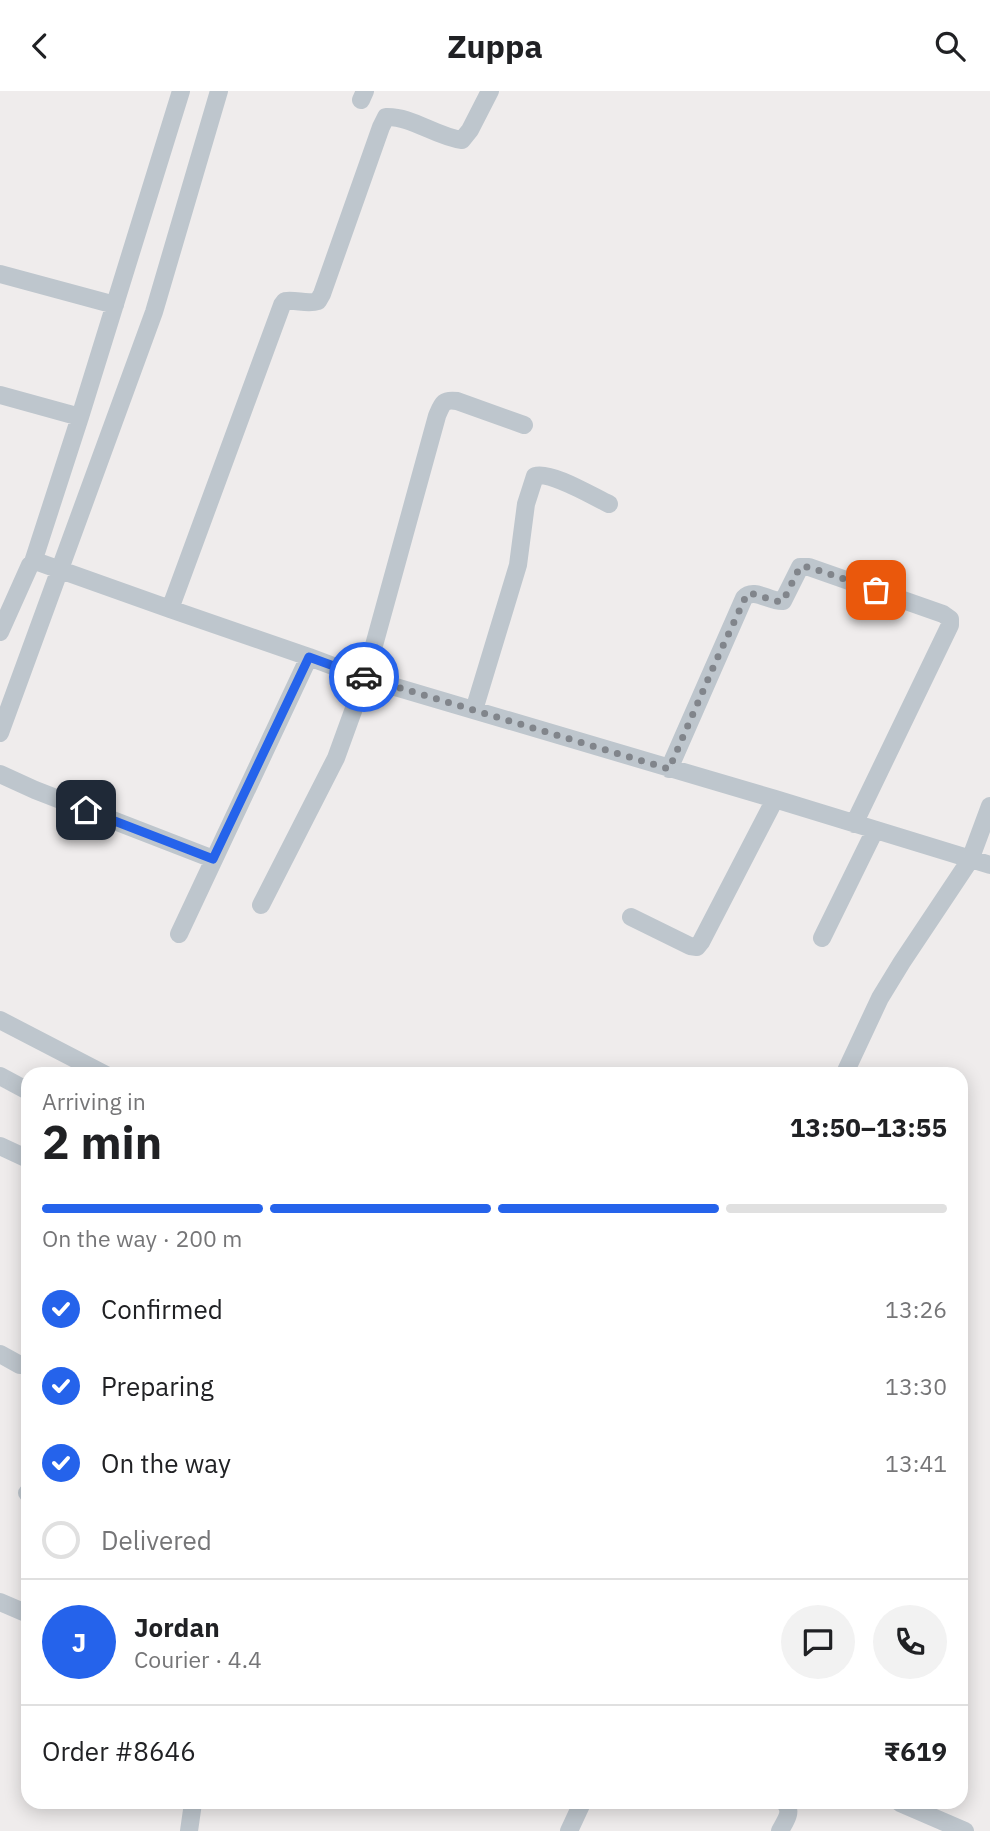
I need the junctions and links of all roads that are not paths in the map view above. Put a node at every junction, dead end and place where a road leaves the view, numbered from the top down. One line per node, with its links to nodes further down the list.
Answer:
1 (181, 91): 5 (street)
2 (219, 91): 10 (street)
3 (489, 91): 11 (street)
4 (0, 274): 5 (street)
5 (115, 305): 7 (street)
6 (0, 395): 7 (street)
7 (80, 417): 10 (street)
8 (524, 425): 14 (street)
9 (609, 504): 15 (street)
10 (45, 565): 11 (street); 12 (street); 16 (street)
11 (170, 610): 13 (street)
12 (0, 632)
13 (309, 657): 14 (street); 23 (street)
14 (365, 678): 15 (street); 26 (street)
15 (474, 710): 17 (street)
16 (0, 733)
17 (669, 769): 19 (street); 21 (street)
18 (0, 774): 23 (street)
19 (775, 799): 21 (street); 27 (street)
20 (990, 806): 24 (street)
21 (854, 824): 22 (street)
22 (875, 830): 24 (street); 29 (street)
23 (213, 859): 28 (street)
24 (970, 860): 25 (street); 32 (street)
25 (990, 865)
26 (261, 905)
27 (631, 917)
28 (179, 934)
29 (822, 938)
30 (0, 1020): 31 (street)
31 (91, 1067)
32 (848, 1067)
33 (0, 1076): 34 (street)
34 (21, 1087)
35 (0, 1146): 36 (street)
36 (21, 1156)
37 (0, 1354): 38 (street)
38 (20, 1365)
39 (0, 1602): 40 (street)
40 (21, 1611)
41 (192, 1809): 45 (street)
42 (579, 1809): 46 (street)
43 (789, 1809): 47 (street)
44 (914, 1809): 48 (street)
45 (189, 1831)
46 (569, 1831)
47 (780, 1831)
48 (965, 1831)

